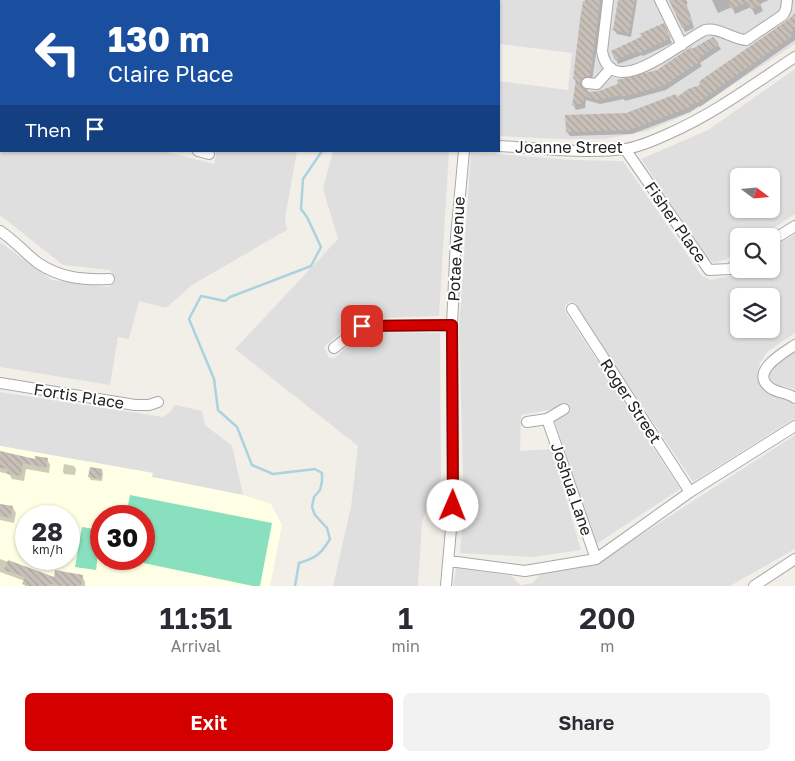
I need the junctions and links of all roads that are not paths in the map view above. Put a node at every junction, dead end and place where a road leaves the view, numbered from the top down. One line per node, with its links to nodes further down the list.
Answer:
1 (608, 0): 6 (street)
2 (660, 0): 4 (street)
3 (787, 0): 4 (street)
4 (682, 45): 6 (street)
5 (795, 57): 9 (street, Joanne Street)
6 (611, 68): 7 (street)
7 (587, 83)
8 (500, 146): 9 (street, Joanne Street)
9 (625, 149): 16 (street, Fisher Place)
10 (202, 152): 12 (street)
11 (464, 152): 19 (street, Potae Avenue)
12 (209, 154)
13 (795, 226): 15 (street)
14 (0, 230): 17 (street)
15 (780, 236)
16 (730, 269)
17 (108, 279)
18 (572, 309): 29 (street, Roger Street)
19 (452, 325): 21 (street); 32 (street, Potae Avenue)
20 (795, 345): 23 (street)
21 (334, 348)
22 (0, 383): 24 (street, Fortis Place)
23 (795, 398)
24 (158, 402)
25 (564, 409): 26 (street)
26 (547, 419): 27 (street); 30 (street, Joshua Lane)
27 (527, 422)
28 (795, 426): 29 (street)
29 (690, 492): 30 (street)
30 (596, 559): 32 (street)
31 (795, 559): 34 (street)
32 (449, 561): 33 (street, Potae Avenue)
33 (446, 586)
34 (754, 586)

